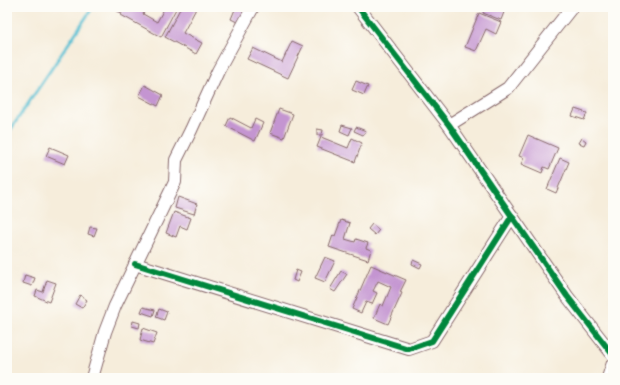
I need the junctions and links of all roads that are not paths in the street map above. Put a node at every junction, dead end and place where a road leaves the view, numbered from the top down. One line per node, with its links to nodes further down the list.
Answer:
1 (253, 7): 6 (street)
2 (358, 7): 4 (street)
3 (572, 7): 4 (street)
4 (449, 124): 5 (street)
5 (512, 216): 6 (street); 7 (street)
6 (135, 264): 9 (street)
7 (613, 355)
8 (613, 363): 10 (street)
9 (92, 378)
10 (608, 378)

